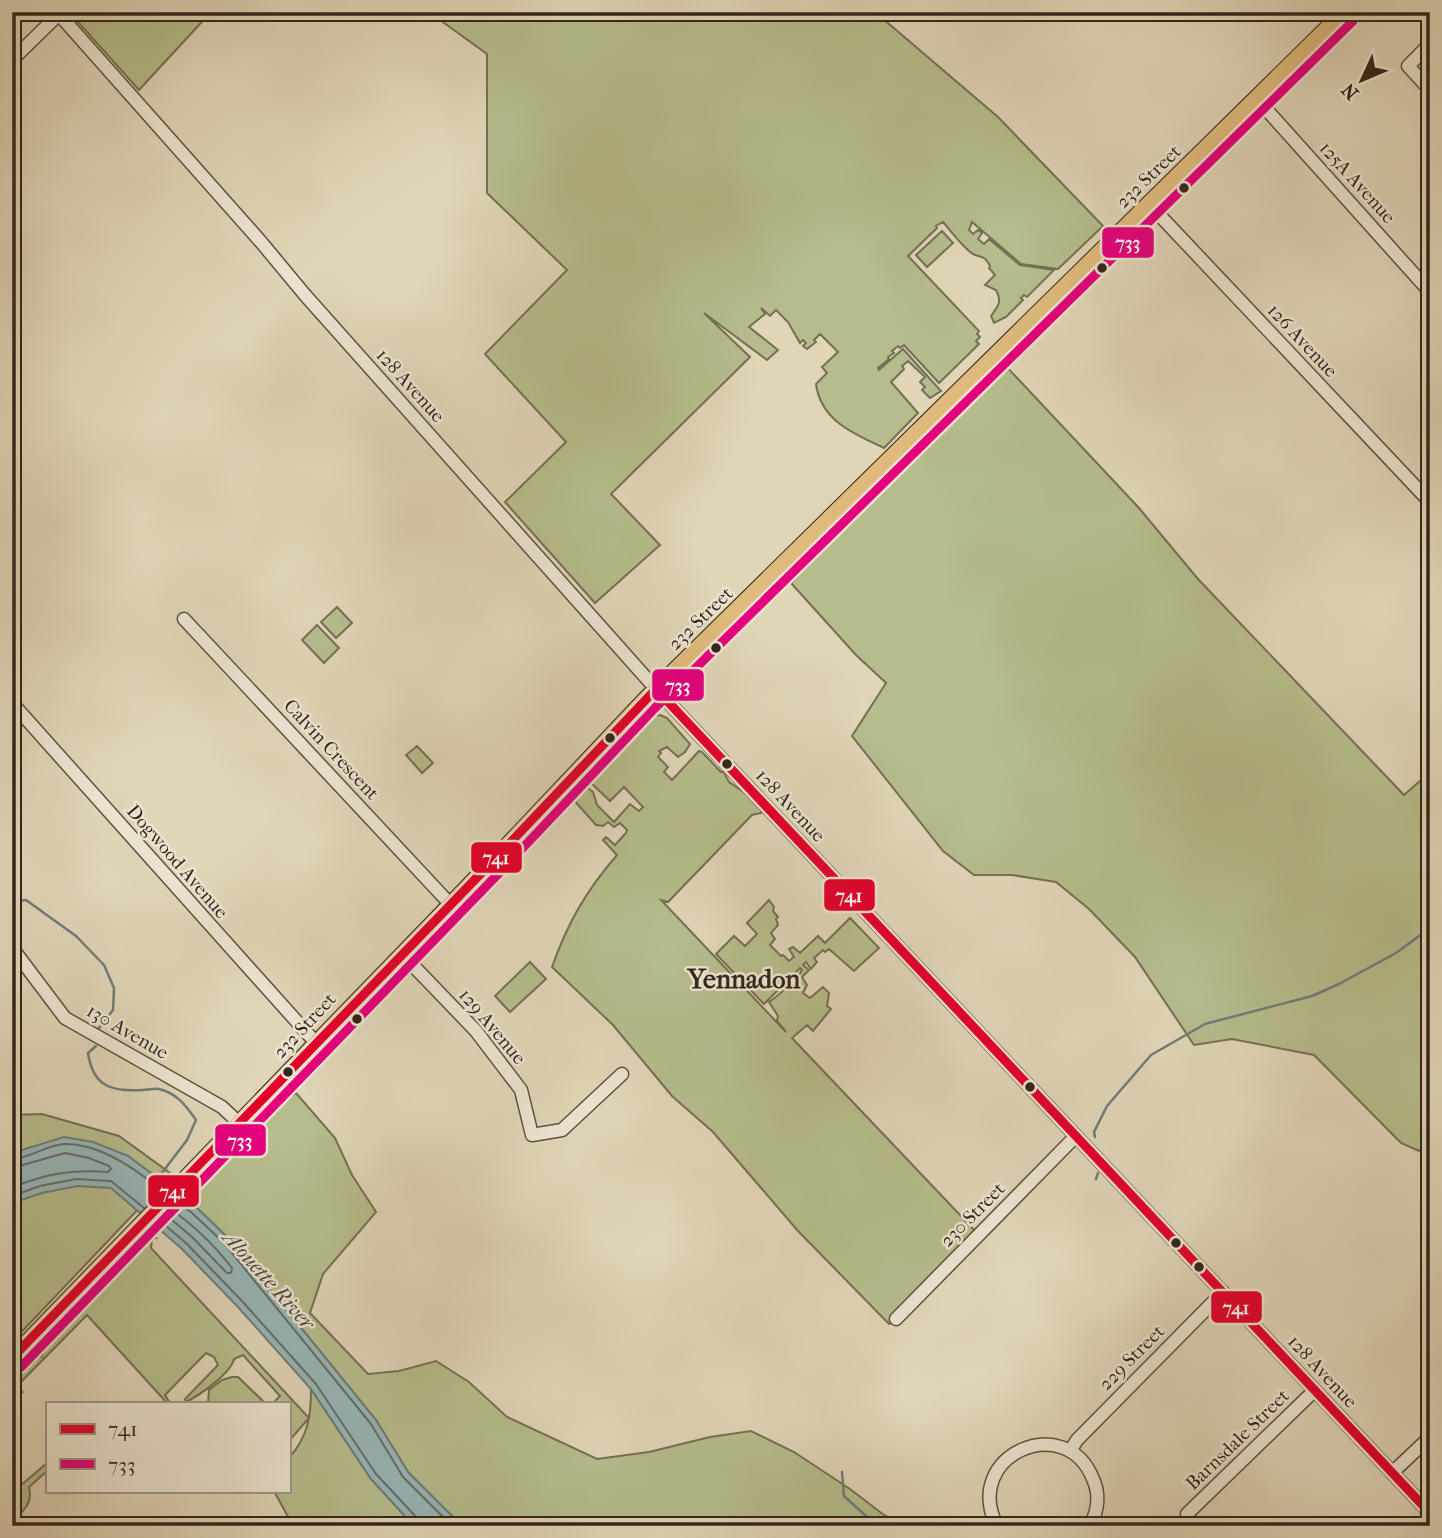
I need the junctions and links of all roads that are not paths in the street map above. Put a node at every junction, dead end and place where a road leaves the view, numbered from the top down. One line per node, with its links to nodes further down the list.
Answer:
1 (1343, 12): 6 (main road, 232 Street)
2 (58, 13): 4 (street); 11 (street, 128 Avenue)
3 (1426, 48): 5 (street)
4 (12, 60)
5 (1430, 90)
6 (1257, 99): 7 (main road, 232 Street); 8 (street, 125A Avenue)
7 (1149, 204): 9 (street, 126 Avenue); 11 (main road, 232 Street)
8 (1430, 292)
9 (1430, 502)
10 (184, 620): 13 (street, Calvin Crescent)
11 (656, 689): 13 (main road, 232 Street); 19 (street, 128 Avenue)
12 (12, 703): 16 (street, Dogwood Avenue)
13 (451, 905): 15 (main road, 232 Street)
14 (16, 953): 18 (street, 130 Avenue)
15 (402, 954): 16 (main road, 232 Street); 17 (street, 129 Avenue)
16 (316, 1043): 18 (main road, 232 Street)
17 (622, 1074)
18 (239, 1123): 22 (main road, 232 Street)
19 (1075, 1137): 20 (street, 128 Avenue); 21 (street, 230 Street)
20 (1223, 1293): 23 (street, 128 Avenue); 25 (street, 229 Street)
21 (896, 1319)
22 (12, 1358)
23 (1314, 1391): 26 (street, 128 Avenue); 28 (street, Barnsdale Street)
24 (1430, 1437): 26 (street)
25 (1070, 1451): 29 (street); 30 (street)
26 (1392, 1473): 27 (street, 128 Avenue)
27 (1430, 1513)
28 (1187, 1514)
29 (997, 1526)
30 (1090, 1526)

